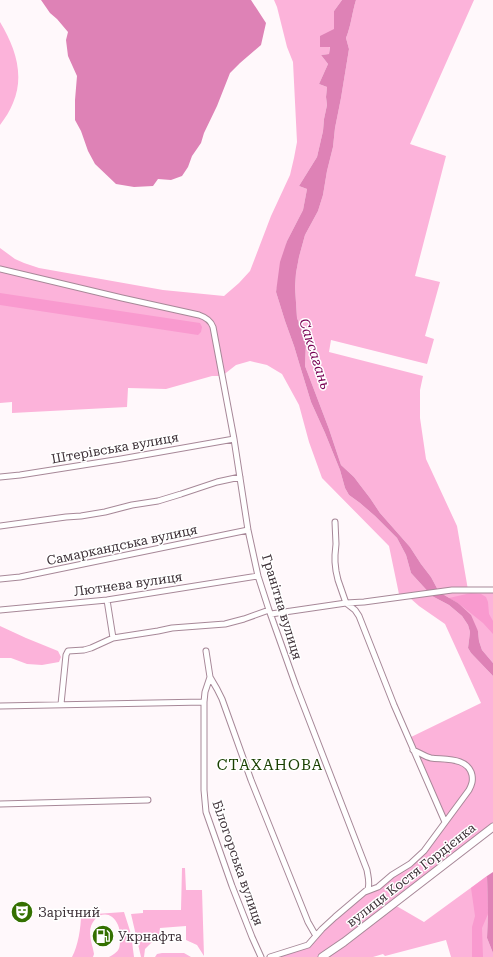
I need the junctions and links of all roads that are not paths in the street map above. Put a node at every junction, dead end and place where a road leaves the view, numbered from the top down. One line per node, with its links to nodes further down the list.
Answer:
1 (0, 269): 2 (street, Гранітна вулиця)
2 (234, 439): 3 (street, Штерівська вулиця); 4 (street, Гранітна вулиця)
3 (0, 477)
4 (240, 477): 6 (street); 7 (street, Гранітна вулиця)
5 (335, 522): 12 (street)
6 (0, 526)
7 (248, 530): 8 (street, Гранітна вулиця); 9 (street, Самаркандська вулиця)
8 (258, 576): 11 (street, Лютнева вулиця); 14 (street, Гранітна вулиця)
9 (0, 579)
10 (493, 590): 12 (street)
11 (107, 600): 13 (street, Лютнева вулиця); 15 (street)
12 (346, 603): 14 (street); 21 (street)
13 (0, 610)
14 (270, 612): 15 (street); 26 (street, Гранітна вулиця)
15 (113, 638): 19 (street)
16 (206, 651): 17 (street)
17 (210, 677): 18 (street, Білогорська вулиця); 27 (street)
18 (204, 702): 19 (street); 28 (street, Білогорська вулиця)
19 (61, 704): 20 (street)
20 (0, 706)
21 (413, 750): 24 (street); 24 (street)
22 (148, 800): 23 (street)
23 (0, 804)
24 (445, 822): 26 (street)
25 (493, 827): 30 (main road, вулиця Костя Гордієнка)
26 (364, 892): 27 (street)
27 (316, 936): 29 (street)
28 (261, 957)
29 (270, 957)
30 (322, 957)

